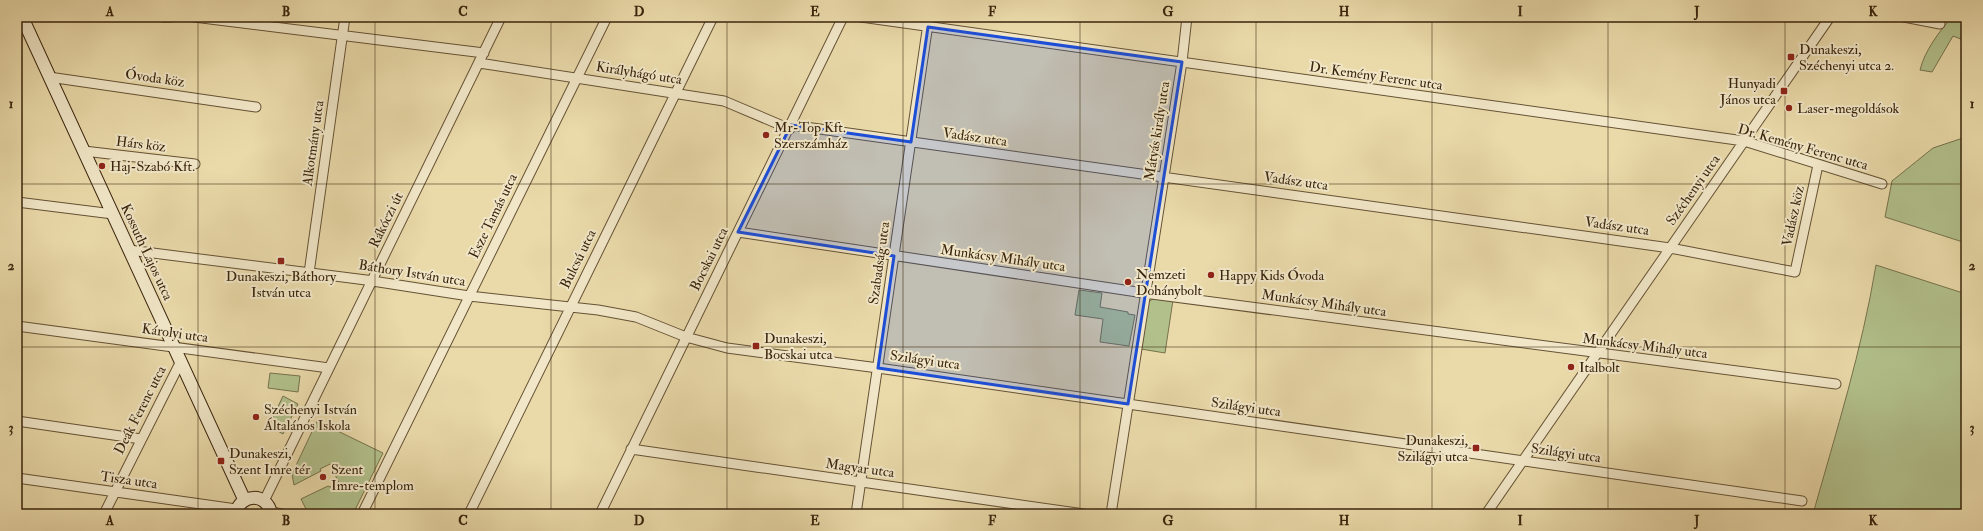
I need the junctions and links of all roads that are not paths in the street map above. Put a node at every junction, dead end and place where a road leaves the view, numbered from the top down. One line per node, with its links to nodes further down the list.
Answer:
1 (22, 17): 21 (street, Kossuth Lajos utca)
2 (164, 17): 3 (street)
3 (170, 17)
4 (194, 17): 17 (street)
5 (345, 17): 17 (street, Alkotmány utca)
6 (502, 17): 18 (street, Rákóczi út)
7 (607, 17): 22 (street, Esze Tamás utca)
8 (713, 17): 23 (street, Bulcsú utca)
9 (843, 17): 25 (street, Bocskai utca)
10 (861, 17): 16 (street, Dr. Kemény Ferenc utca)
11 (930, 17): 16 (street, Szabadság utca)
12 (1187, 17): 19 (street, Mátyás király utca)
13 (1904, 17): 15 (street)
14 (1827, 18): 27 (street, Széchenyi utca)
15 (1940, 24)
16 (928, 27): 19 (street, Dr. Kemény Ferenc utca); 26 (street, Szabadság utca)
17 (342, 36): 18 (street); 39 (street, Alkotmány utca)
18 (484, 53): 20 (street, Rákóczi út)
19 (1182, 62): 27 (street, Dr. Kemény Ferenc utca); 31 (street, Mátyás király utca)
20 (479, 63): 22 (street, Királyhágó utca); 41 (street, Rákóczi út)
21 (50, 77): 24 (street, Óvoda köz); 28 (street, Kossuth Lajos utca)
22 (577, 78): 23 (street, Királyhágó utca); 43 (street, Esze Tamás utca)
23 (676, 93): 25 (street, Királyhágó utca); 44 (street, Bulcsú utca)
24 (256, 107)
25 (790, 127): 26 (street, Vadász utca); 35 (street, Bocskai utca)
26 (911, 142): 31 (street, Vadász utca); 38 (street, Szabadság utca)
27 (1744, 142): 30 (street, Dr. Kemény Ferenc utca); 36 (street, Széchenyi utca)
28 (84, 151): 29 (street, Hárs köz); 34 (street, Kossuth Lajos utca)
29 (195, 164)
30 (1818, 166): 32 (street, Dr. Kemény Ferenc utca); 40 (street, Vadász köz)
31 (1164, 177): 36 (street, Vadász utca); 42 (street, Mátyás király utca)
32 (1882, 184)
33 (17, 202): 34 (street)
34 (113, 214): 37 (street, Kossuth Lajos utca)
35 (738, 232): 38 (street, Munkácsy Mihály utca); 46 (street, Bocskai utca)
36 (1670, 248): 40 (street, Vadász utca); 48 (street, Széchenyi utca)
37 (129, 250): 39 (street, Báthory István utca); 47 (street, Kossuth Lajos utca)
38 (894, 256): 42 (street, Munkácsy Mihály utca); 51 (street, Szabadság utca)
39 (309, 272): 41 (street, Báthory István utca)
40 (1795, 272)
41 (372, 281): 43 (street, Báthory István utca); 50 (street, Rákóczi út)
42 (1144, 293): 48 (street, Munkácsy Mihály utca); 53 (street, Mátyás király utca)
43 (470, 296): 44 (street, Báthory István utca); 67 (street, Esze Tamás utca)
44 (571, 306): 46 (street, Báthory István utca); 68 (street, Bulcsú utca)
45 (17, 326): 47 (street, Károlyi utca)
46 (686, 337): 51 (street, Szilágyi utca); 56 (street, Bocskai utca)
47 (174, 348): 49 (street, Kossuth Lajos utca); 50 (street, Károlyi utca)
48 (1597, 354): 52 (street, Munkácsy Mihály utca); 57 (street, Széchenyi utca)
49 (180, 361): 55 (street, Deák Ferenc utca); 61 (street, Kossuth Lajos utca)
50 (329, 368): 62 (street, Rákóczi út)
51 (878, 368): 53 (street, Szilágyi utca); 59 (street, Szabadság utca)
52 (1836, 384)
53 (1128, 404): 57 (street, Szilágyi utca); 72 (street)
54 (17, 421): 55 (street)
55 (141, 439): 60 (street, Deák Ferenc utca)
56 (631, 449): 59 (street, Magyar utca); 69 (street, Bocskai utca)
57 (1523, 461): 63 (street, Szilágyi utca); 73 (street, Széchenyi utca)
58 (17, 478): 60 (street, Tisza utca)
59 (861, 482): 70 (street, Szabadság utca); 71 (street, Magyar utca)
60 (115, 492): 64 (street, Tisza utca); 65 (street, Deák Ferenc utca)
61 (244, 499): 62 (street); 64 (street)
62 (264, 500): 66 (street)
63 (1802, 501)
64 (236, 512)
65 (104, 514)
66 (275, 514)
67 (362, 514)
68 (469, 514)
69 (600, 514)
70 (856, 514)
71 (1084, 514)
72 (1111, 514)
73 (1486, 514)

